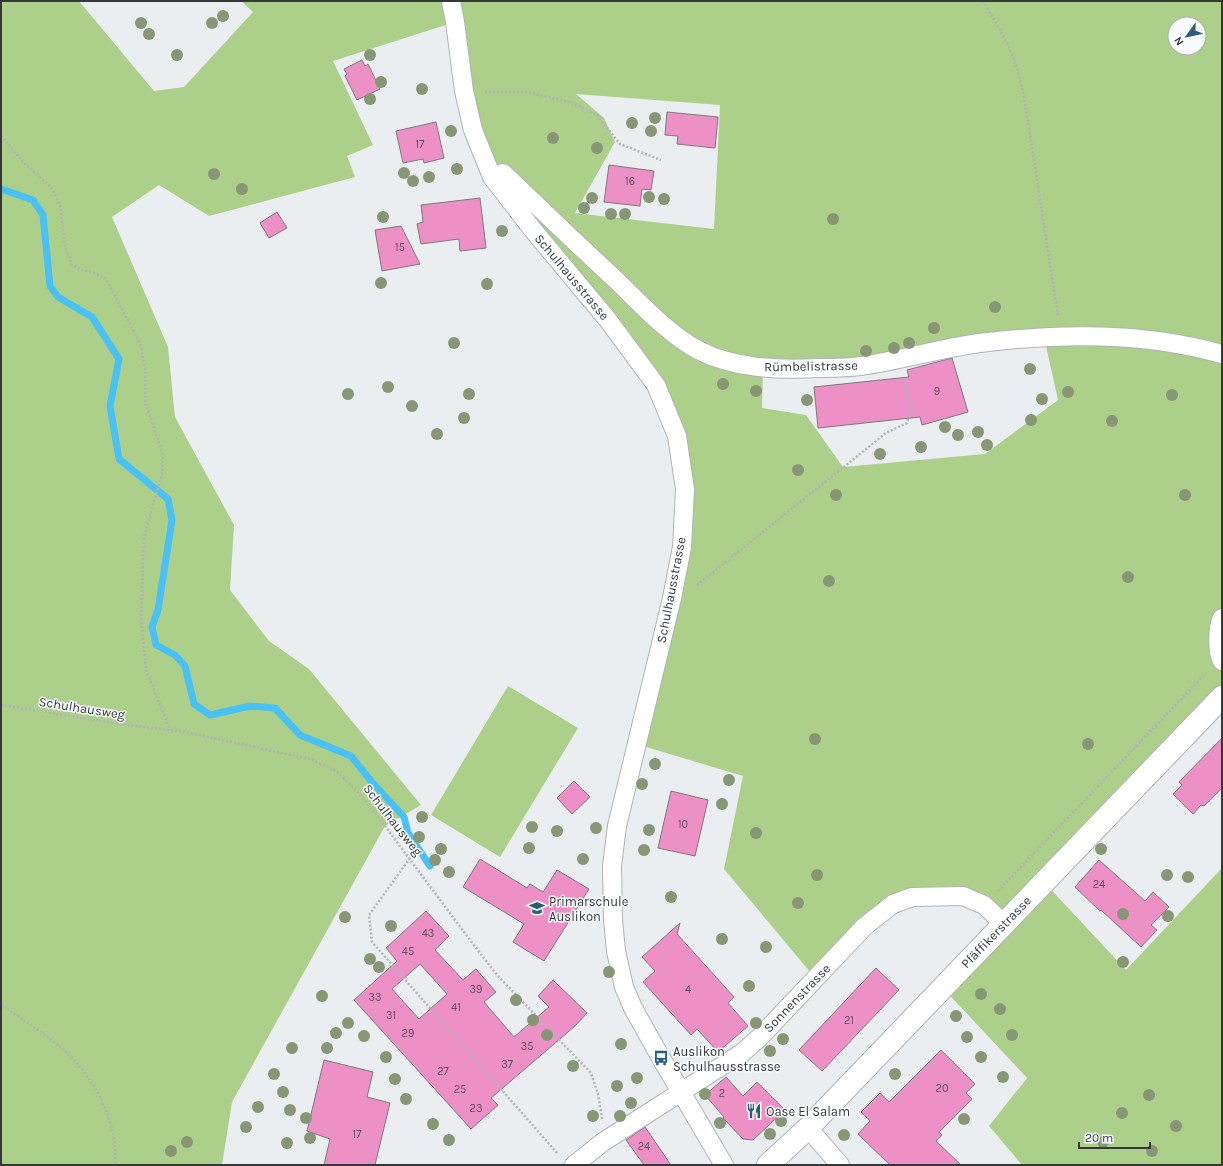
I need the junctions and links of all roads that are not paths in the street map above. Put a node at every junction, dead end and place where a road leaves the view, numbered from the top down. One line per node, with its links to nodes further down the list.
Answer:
1 (451, 1): 2 (street, Schulhausstrasse)
2 (492, 178): 3 (street, Rümbelistrasse); 8 (street, Schulhausstrasse)
3 (1222, 354)
4 (1222, 618): 5 (street)
5 (1221, 660)
6 (1222, 697): 7 (main road, Pfäffikerstrasse)
7 (1004, 924): 8 (street, Sonnenstrasse); 9 (main road, Pfäffikerstrasse)
8 (681, 1092): 10 (street, Sonnenstrasse); 11 (street, Schulhausstrasse)
9 (808, 1128): 12 (main road, Pfäffikerstrasse); 13 (street)
10 (567, 1161)
11 (724, 1165)
12 (768, 1165)
13 (840, 1165)

